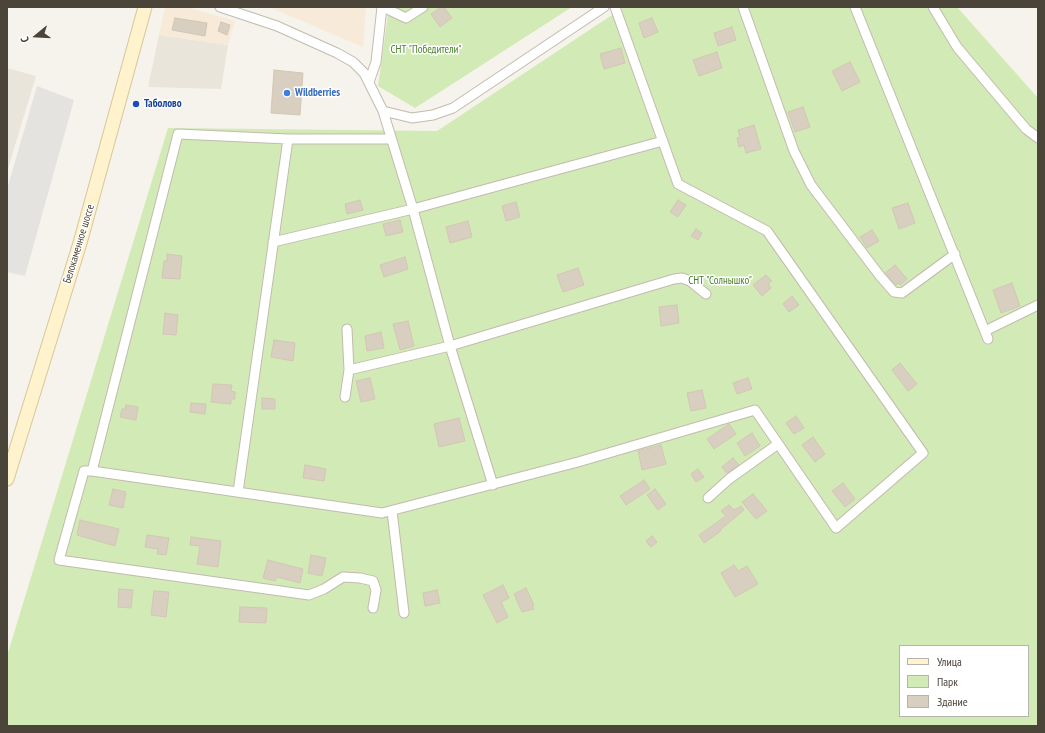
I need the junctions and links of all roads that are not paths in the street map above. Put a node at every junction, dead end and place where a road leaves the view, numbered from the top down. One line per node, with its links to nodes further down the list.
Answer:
1 (145, 7): 27 (main road, Белокаменное шоссе)
2 (220, 7): 10 (street)
3 (383, 7): 4 (street); 10 (street)
4 (423, 7)
5 (604, 7): 11 (street)
6 (615, 7): 15 (street)
7 (743, 7): 18 (street)
8 (855, 7): 18 (street)
9 (933, 7): 12 (street)
10 (369, 82): 11 (street)
11 (383, 111): 14 (street)
12 (1038, 138)
13 (288, 139): 14 (street); 17 (street); 26 (street)
14 (390, 139): 16 (street)
15 (663, 141): 16 (street); 25 (street)
16 (413, 209): 17 (street); 22 (street)
17 (273, 242): 29 (street)
18 (955, 254): 20 (street)
19 (706, 294): 22 (street)
20 (1038, 305)
21 (347, 329): 23 (street)
22 (450, 346): 23 (street); 28 (street)
23 (349, 370): 24 (street)
24 (345, 397)
25 (778, 444): 28 (street); 30 (street)
26 (92, 471): 29 (street); 32 (street)
27 (7, 479)
28 (493, 485): 31 (street)
29 (238, 492): 31 (street)
30 (708, 498)
31 (392, 511): 33 (street)
32 (373, 608)
33 (404, 613)

